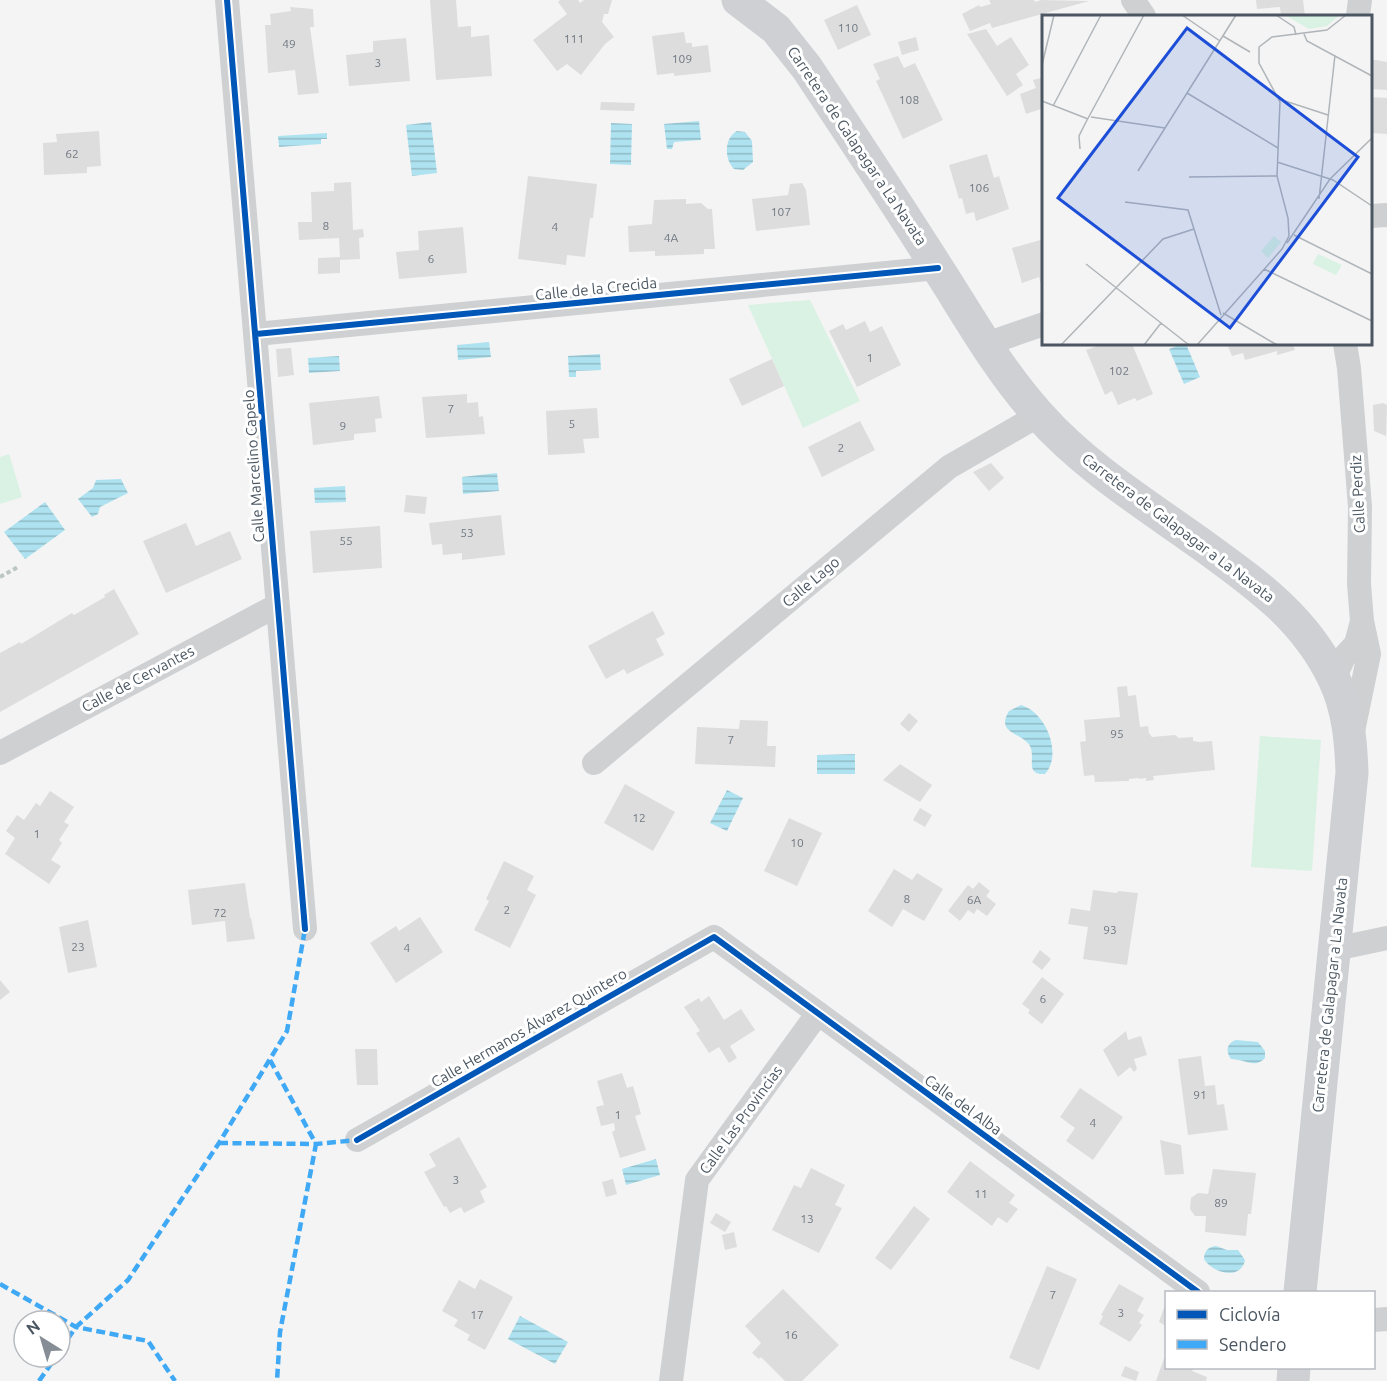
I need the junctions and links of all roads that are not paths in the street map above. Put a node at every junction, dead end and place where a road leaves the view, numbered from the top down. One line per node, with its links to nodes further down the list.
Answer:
1 (227, 0): 11 (street, Calle Marcelino Capelo)
2 (1133, 0): 5 (street)
3 (1360, 0): 6 (street)
4 (750, 3): 9 (main road, Carretera de Galapagar a La Navata)
5 (1143, 15)
6 (1358, 15)
7 (1387, 215): 8 (street)
8 (1372, 216)
9 (938, 268): 11 (street, Calle de la Crecida); 12 (main road, Carretera de Galapagar a La Navata)
10 (1042, 325): 12 (street)
11 (256, 334): 17 (street, Calle Marcelino Capelo)
12 (986, 344): 16 (main road, Carretera de Galapagar a La Navata)
13 (1338, 345): 15 (street, Calle Perdiz)
14 (1345, 345): 15 (street, Calle Perdiz)
15 (1349, 368): 18 (street, Calle Perdiz)
16 (1039, 415): 19 (main road, Carretera de Galapagar a La Navata); 24 (street, Calle Lago)
17 (276, 606): 23 (street, Calle de Cervantes); 25 (street, Calle Marcelino Capelo)
18 (1362, 621): 19 (street); 20 (street, Calle Perdiz); 21 (street, Calle Perdiz)
19 (1310, 639): 21 (main road, Carretera de Galapagar a La Navata)
20 (1378, 654): 21 (street); 22 (street, Calle Perdiz)
21 (1339, 668): 22 (main road, Carretera de Galapagar a La Navata)
22 (1351, 739): 28 (main road, Carretera de Galapagar a La Navata)
23 (0, 753)
24 (594, 763)
25 (305, 929)
26 (714, 937): 29 (street, Calle del Alba); 30 (street, Calle Hermanos Álvarez Quintero)
27 (1387, 938): 28 (street)
28 (1335, 949): 32 (main road, Carretera de Galapagar a La Navata)
29 (818, 1013): 31 (street, Calle del Alba); 33 (street, Calle Las Provincias)
30 (357, 1140)
31 (1195, 1291)
32 (1300, 1291)
33 (671, 1381)

